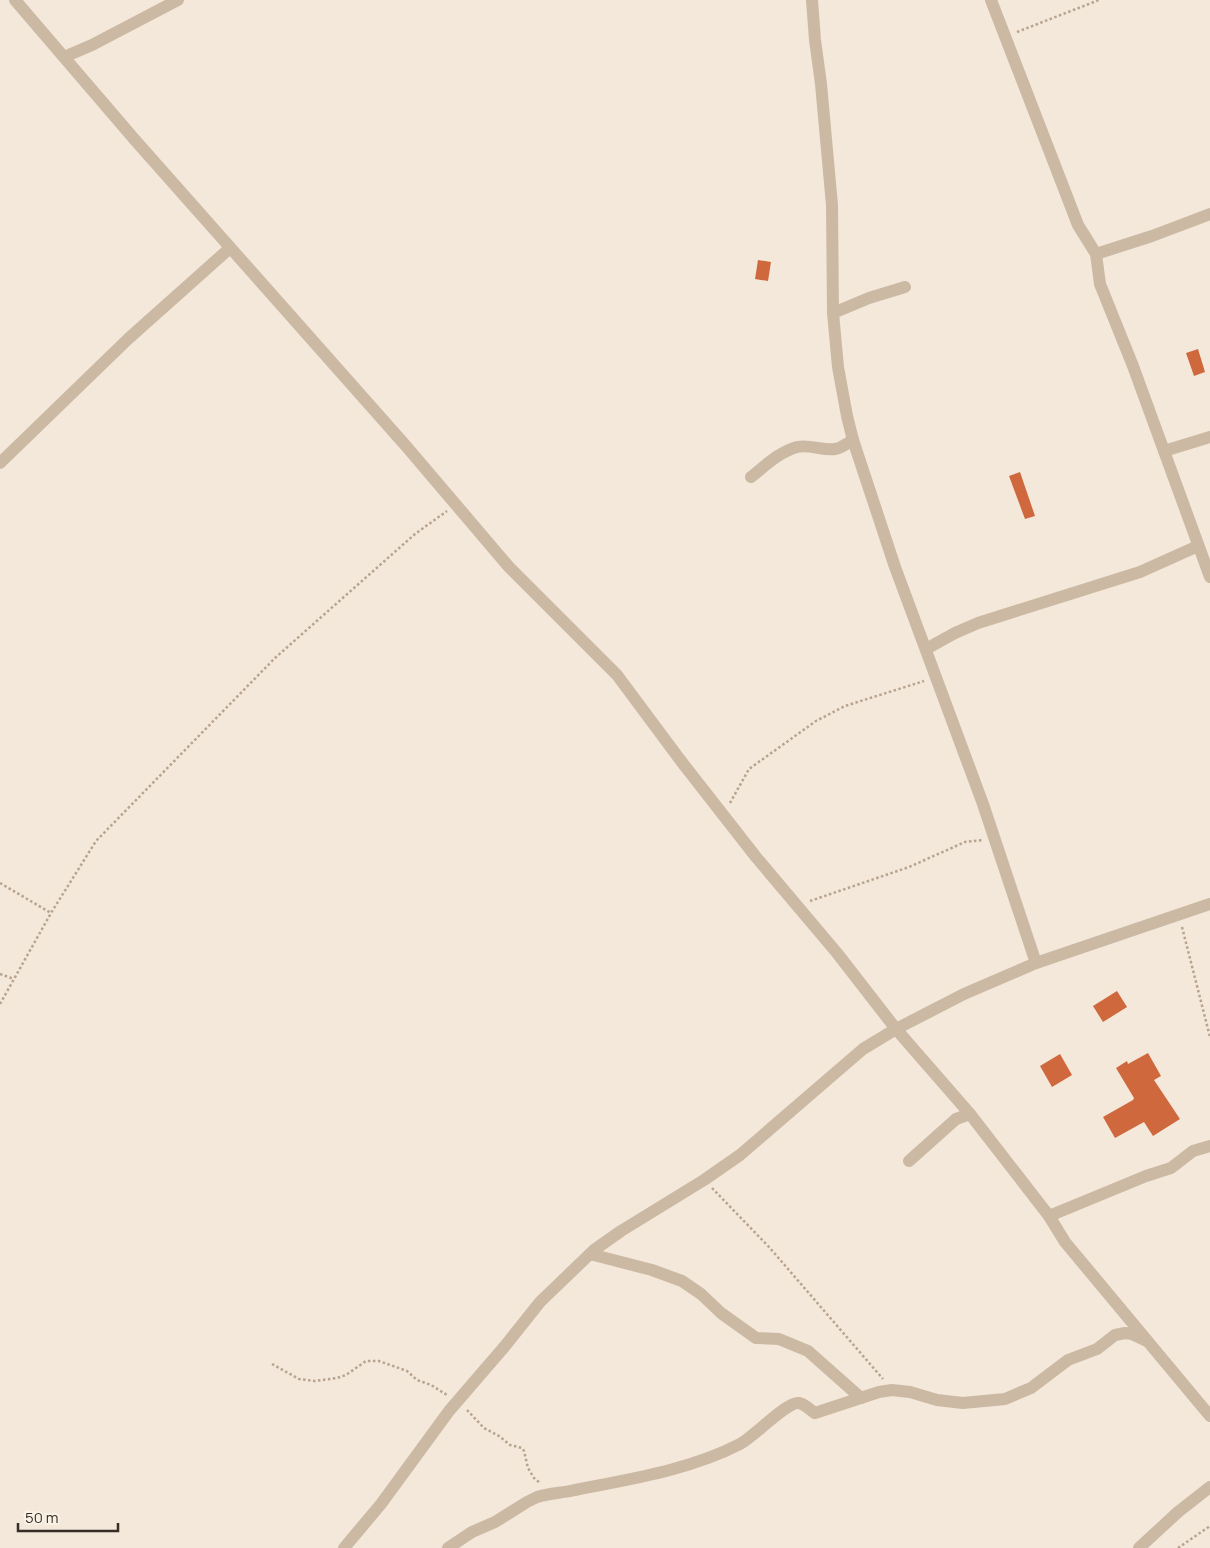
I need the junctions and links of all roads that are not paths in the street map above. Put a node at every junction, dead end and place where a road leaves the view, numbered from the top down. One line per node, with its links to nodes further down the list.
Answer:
1 (15, 0): 5 (street)
2 (178, 0): 5 (street)
3 (812, 0): 10 (street)
4 (991, 0): 8 (street)
5 (64, 56): 7 (street)
6 (1210, 214): 8 (street)
7 (230, 248): 14 (street); 21 (street)
8 (1096, 254): 13 (street)
9 (905, 287): 10 (street)
10 (833, 313): 12 (street)
11 (1210, 437): 13 (street)
12 (853, 440): 15 (street); 18 (street)
13 (1164, 451): 16 (street)
14 (0, 463)
15 (751, 477)
16 (1198, 546): 17 (street); 18 (street)
17 (1210, 577)
18 (926, 649): 20 (street)
19 (1210, 904): 20 (street)
20 (1036, 963): 21 (street)
21 (896, 1029): 22 (street); 26 (street)
22 (970, 1114): 24 (street); 25 (street)
23 (1210, 1146): 25 (street)
24 (909, 1161)
25 (1048, 1216): 27 (street)
26 (590, 1254): 28 (street); 31 (street)
27 (1149, 1342): 28 (street); 29 (street)
28 (860, 1398): 32 (street)
29 (1210, 1416)
30 (1210, 1487): 33 (street)
31 (344, 1548)
32 (448, 1548)
33 (1139, 1548)

